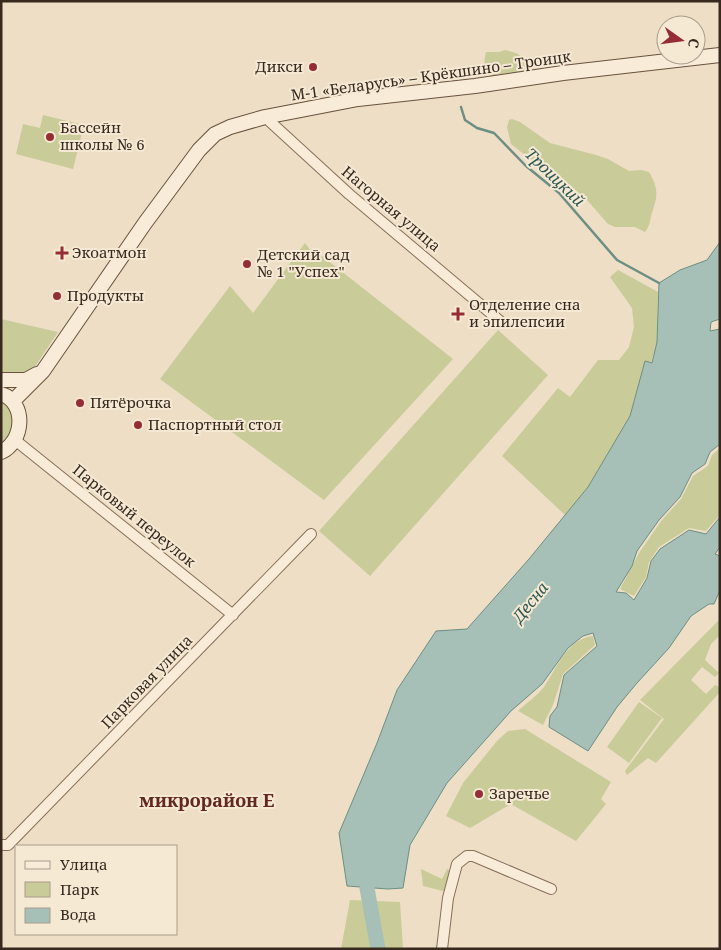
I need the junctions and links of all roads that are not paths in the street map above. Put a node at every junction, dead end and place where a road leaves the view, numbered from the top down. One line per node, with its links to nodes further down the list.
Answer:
1 (720, 55): 2 (main road, М-1 «Беларусь» – Крёкшино – Троицк)
2 (265, 117): 3 (street, Нагорная улица); 4 (main road, М-1 «Беларусь» – Крёкшино – Троицк)
3 (500, 321)
4 (42, 371): 5 (main road); 6 (main road, М-1 «Беларусь» – Крёкшино – Троицк)
5 (1, 380)
6 (7, 397): 7 (main road)
7 (15, 440): 8 (main road); 10 (street, Парковый переулок)
8 (1, 452)
9 (311, 534): 10 (street, Парковая улица)
10 (233, 615): 11 (street, Парковая улица)
11 (1, 845)
12 (551, 888): 13 (street)
13 (442, 949)

